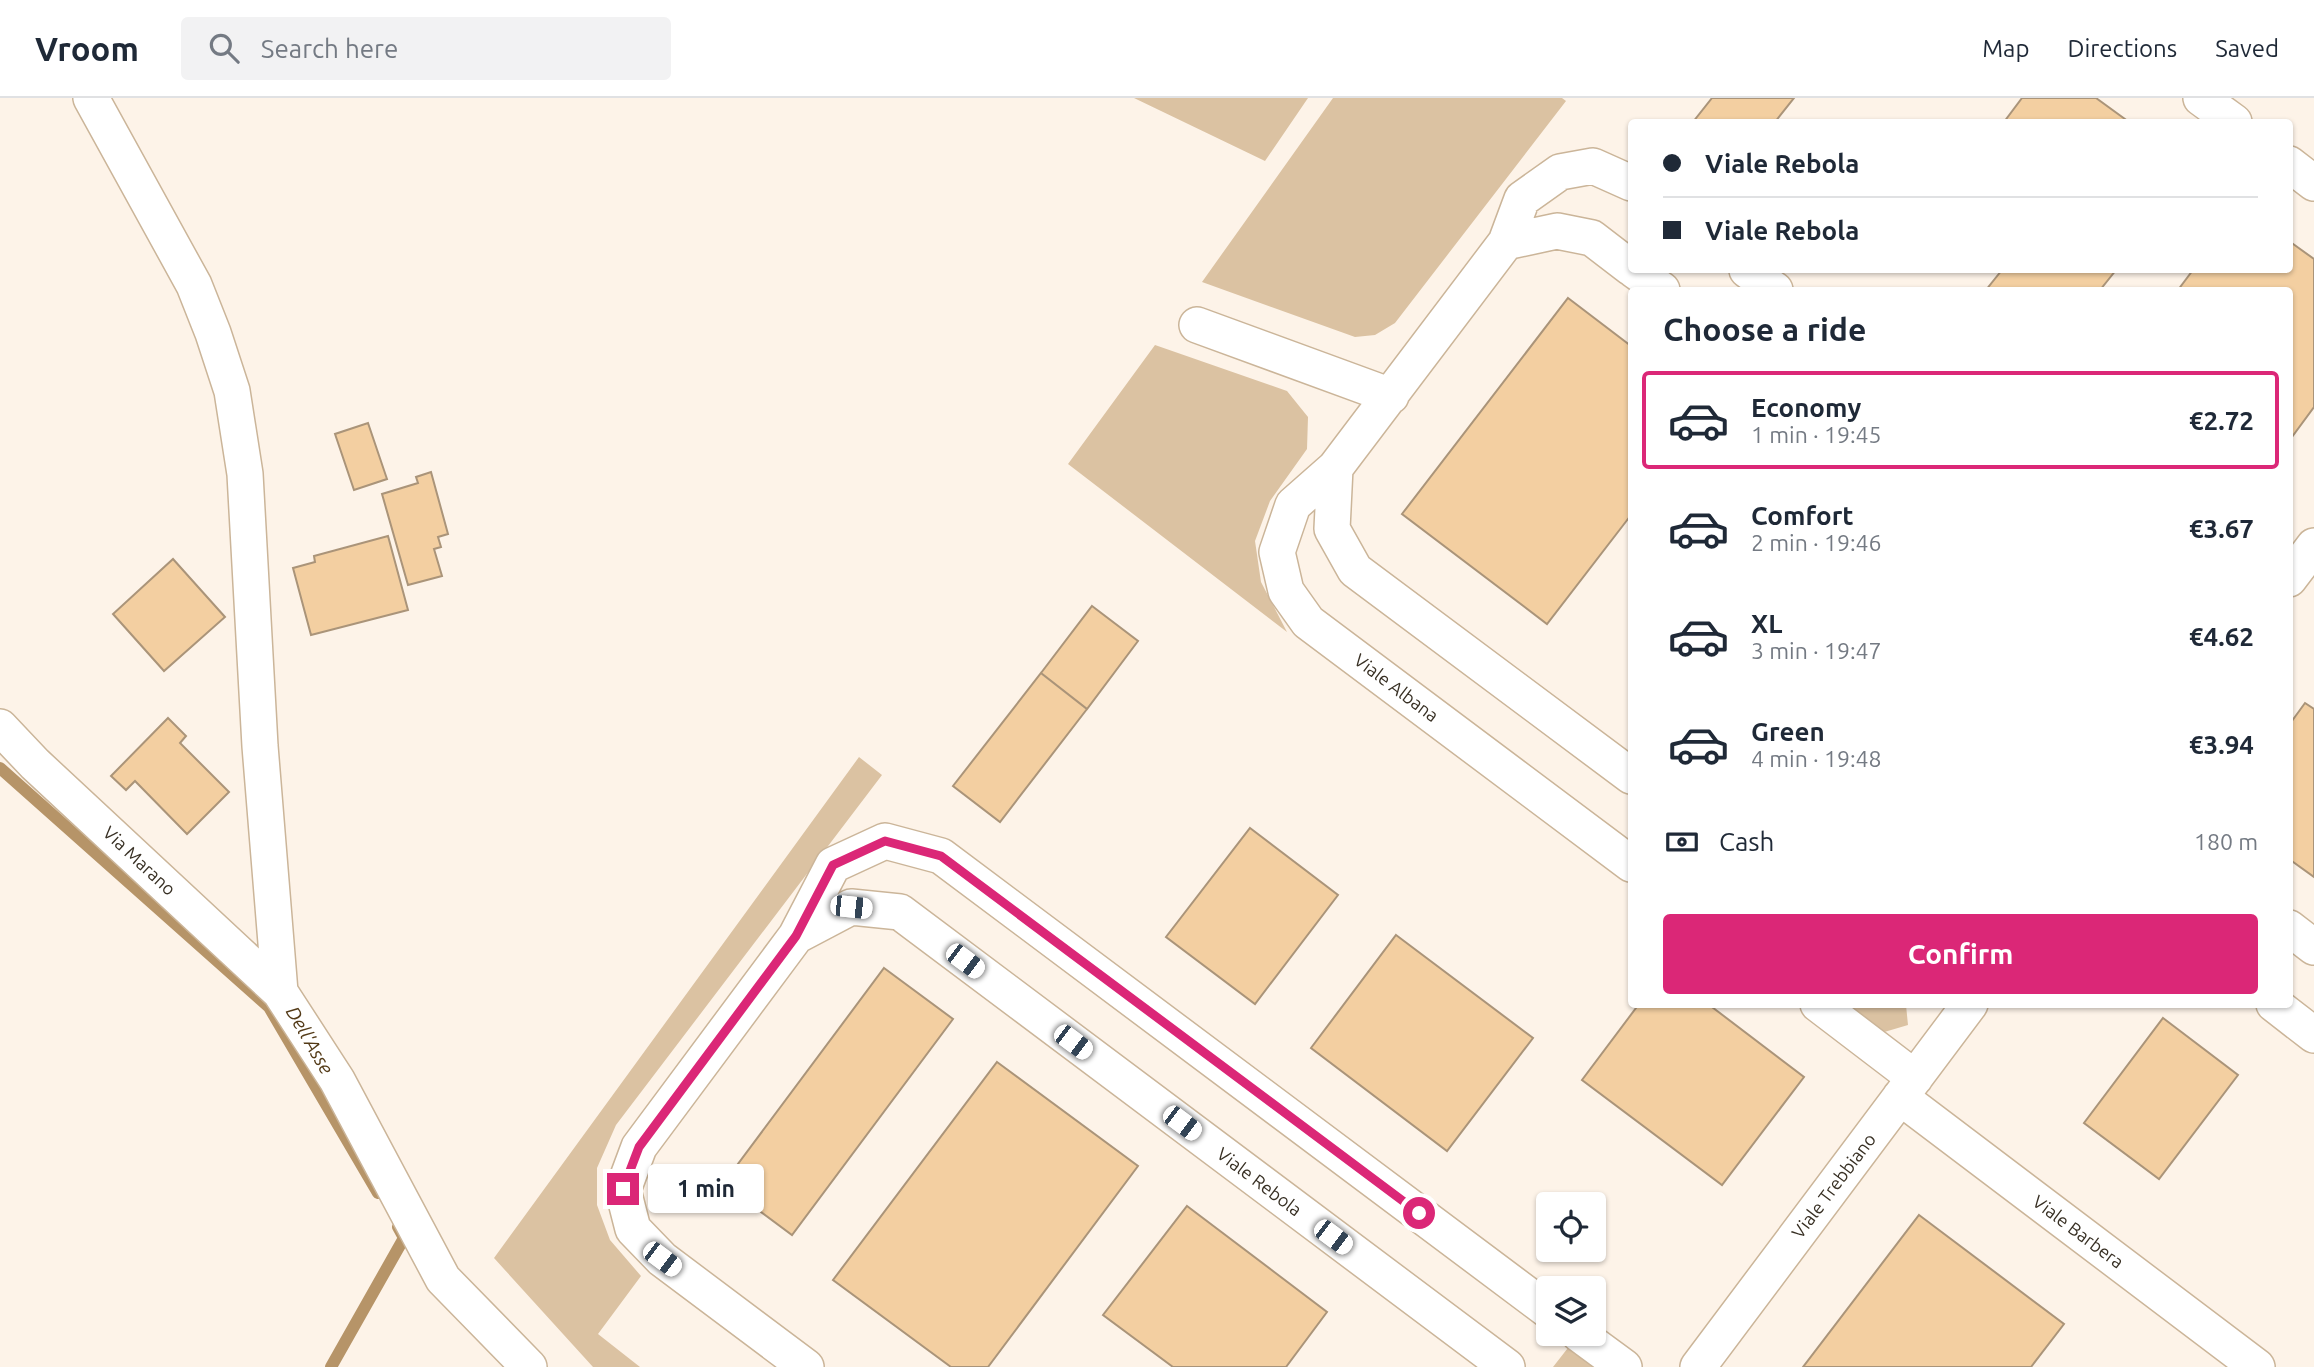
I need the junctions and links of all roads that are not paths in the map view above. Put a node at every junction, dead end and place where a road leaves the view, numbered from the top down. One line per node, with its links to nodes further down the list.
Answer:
1 (91, 98): 24 (street)
2 (2201, 98): 3 (street)
3 (2230, 119)
4 (2293, 167): 6 (street)
5 (1628, 182): 7 (street, Viale Albana)
6 (2314, 183)
7 (1506, 243): 8 (street); 14 (street, Viale Albana)
8 (1628, 266)
9 (1638, 273): 11 (street)
10 (1751, 273): 12 (street)
11 (1658, 287)
12 (1771, 287)
13 (1197, 325): 14 (street)
14 (1391, 396): 15 (street, Viale Albana)
15 (1335, 468): 19 (street); 20 (street, Viale Albana)
16 (2314, 546): 17 (street)
17 (2293, 574)
18 (0, 727): 24 (street, Via Marano)
19 (1628, 774)
20 (1628, 862)
21 (2293, 931): 23 (street)
22 (796, 936): 30 (street, Viale Rebola); 33 (street, Viale Rebola); 34 (street, Viale Rebola)
23 (2314, 947)
24 (280, 992): 32 (street)
25 (1822, 1008): 29 (street)
26 (2279, 1008): 28 (street)
27 (1954, 1010): 29 (street, Viale Trebbiano)
28 (2314, 1035)
29 (1908, 1087): 36 (street, Viale Trebbiano); 37 (street, Viale Barbera)
30 (1536, 1301)
31 (1595, 1346): 35 (street)
32 (529, 1367)
33 (806, 1367)
34 (1507, 1367)
35 (1624, 1367)
36 (1698, 1367)
37 (2257, 1367)

